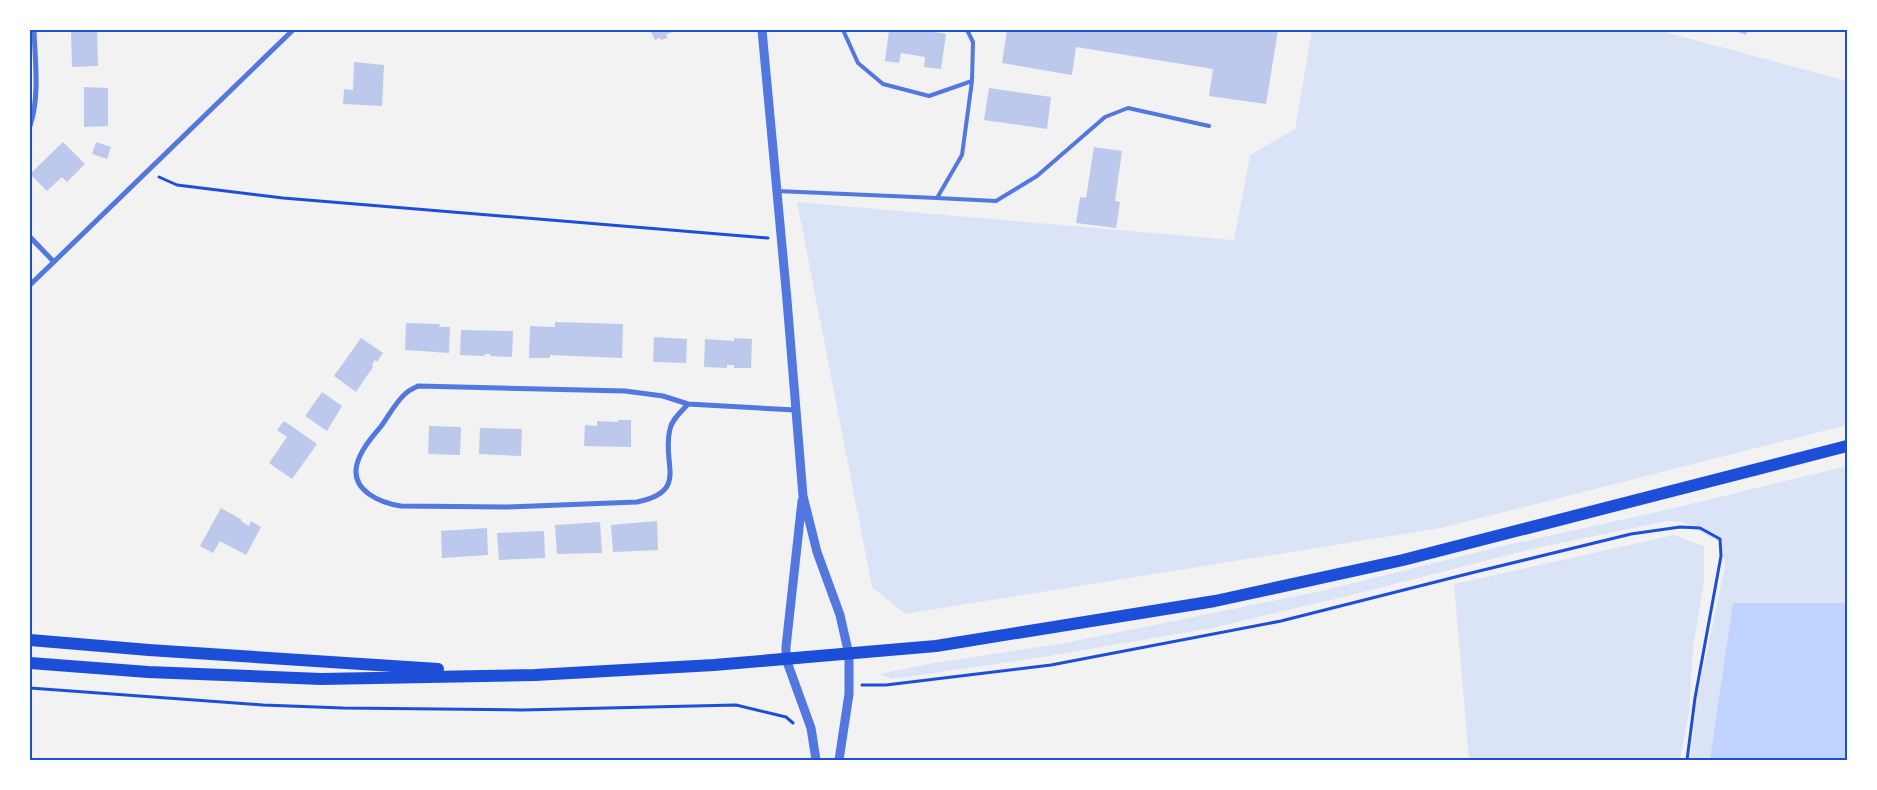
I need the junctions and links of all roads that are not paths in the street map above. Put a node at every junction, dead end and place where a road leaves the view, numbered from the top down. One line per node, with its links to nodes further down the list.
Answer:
1 (34, 30): 7 (street)
2 (293, 30): 12 (street)
3 (762, 30): 9 (street)
4 (844, 30): 6 (lane)
5 (967, 30): 6 (lane)
6 (972, 80): 10 (lane)
7 (30, 126)
8 (1209, 126): 10 (lane)
9 (777, 191): 10 (lane); 17 (street)
10 (937, 198)
11 (30, 237): 12 (street)
12 (54, 262): 14 (street)
13 (30, 275): 14 (street)
14 (35, 280): 15 (street)
15 (30, 285)
16 (688, 404): 16 (street); 17 (street)
17 (795, 410): 19 (street)
18 (1847, 446): 21 (main road)
19 (803, 496): 21 (street); 22 (street)
20 (30, 640): 24 (main road)
21 (850, 654): 22 (main road); 26 (street)
22 (786, 659): 24 (main road); 25 (street)
23 (30, 662): 24 (main road)
24 (535, 675)
25 (816, 760)
26 (839, 760)

